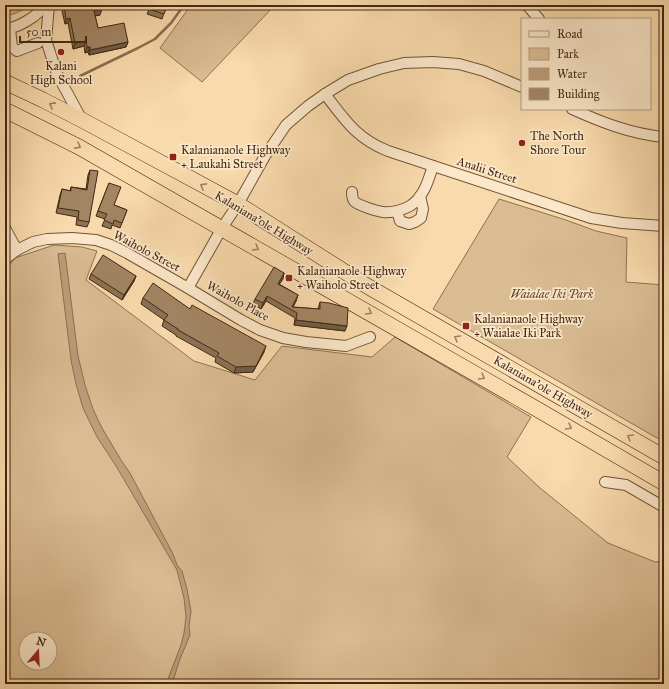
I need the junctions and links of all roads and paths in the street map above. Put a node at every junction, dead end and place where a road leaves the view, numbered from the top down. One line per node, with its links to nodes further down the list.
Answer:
1 (45, 5): 5 (street)
2 (50, 5): 12 (street)
3 (527, 5): 4 (street)
4 (538, 18)
5 (7, 29): 6 (street)
6 (38, 43)
7 (5, 82): 12 (highway, Kalaniana’ole Highway, one-way to 7)
8 (521, 87): 9 (street, Waiholo Street)
9 (324, 94): 14 (street, Analii Street); 17 (street, Waiholo Street)
10 (5, 110): 21 (highway, Kalaniana’ole Highway, one-way to 21)
11 (586, 112): 13 (street)
12 (82, 120): 17 (highway, Kalaniana’ole Highway, one-way to 12)
13 (664, 137)
14 (433, 166): 16 (street); 19 (street, Analii Street)
15 (352, 192): 18 (street)
16 (420, 196): 18 (street); 18 (street)
17 (238, 204): 21 (street, Waiholo Street); 26 (highway, Kalaniana’ole Highway, one-way to 17)
18 (397, 211)
19 (664, 226)
20 (5, 228): 22 (street)
21 (222, 228): 24 (street, Waiholo Street); 28 (highway, Kalaniana’ole Highway, one-way to 28)
22 (17, 250): 23 (street, Waiholo Street); 24 (street, Waiholo Street)
23 (5, 259)
24 (188, 288): 25 (street, Waiholo Place)
25 (370, 337)
26 (664, 457)
27 (605, 482): 29 (street)
28 (664, 483)
29 (664, 507)

